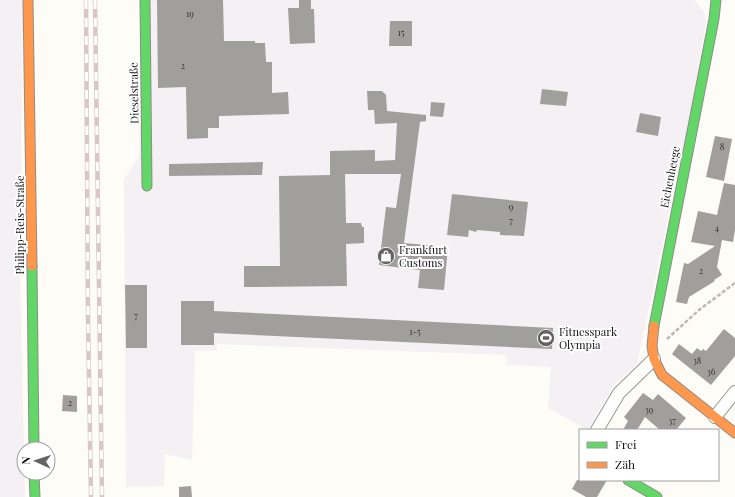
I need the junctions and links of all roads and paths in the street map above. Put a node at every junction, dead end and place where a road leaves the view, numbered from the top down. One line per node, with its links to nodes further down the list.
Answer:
1 (28, 0): 11 (street, Philipp-Reis-Straße)
2 (145, 0): 4 (street, Dieselstraße)
3 (716, 0): 6 (street, Eichenheege)
4 (147, 186)
5 (735, 282): 6 (path)
6 (654, 359): 8 (street); 9 (street)
7 (735, 392): 8 (street)
8 (715, 417): 10 (street)
9 (598, 429)
10 (735, 433)
11 (34, 441)
12 (34, 481): 14 (street)
13 (630, 481): 15 (street)
14 (35, 497)
15 (657, 497)

